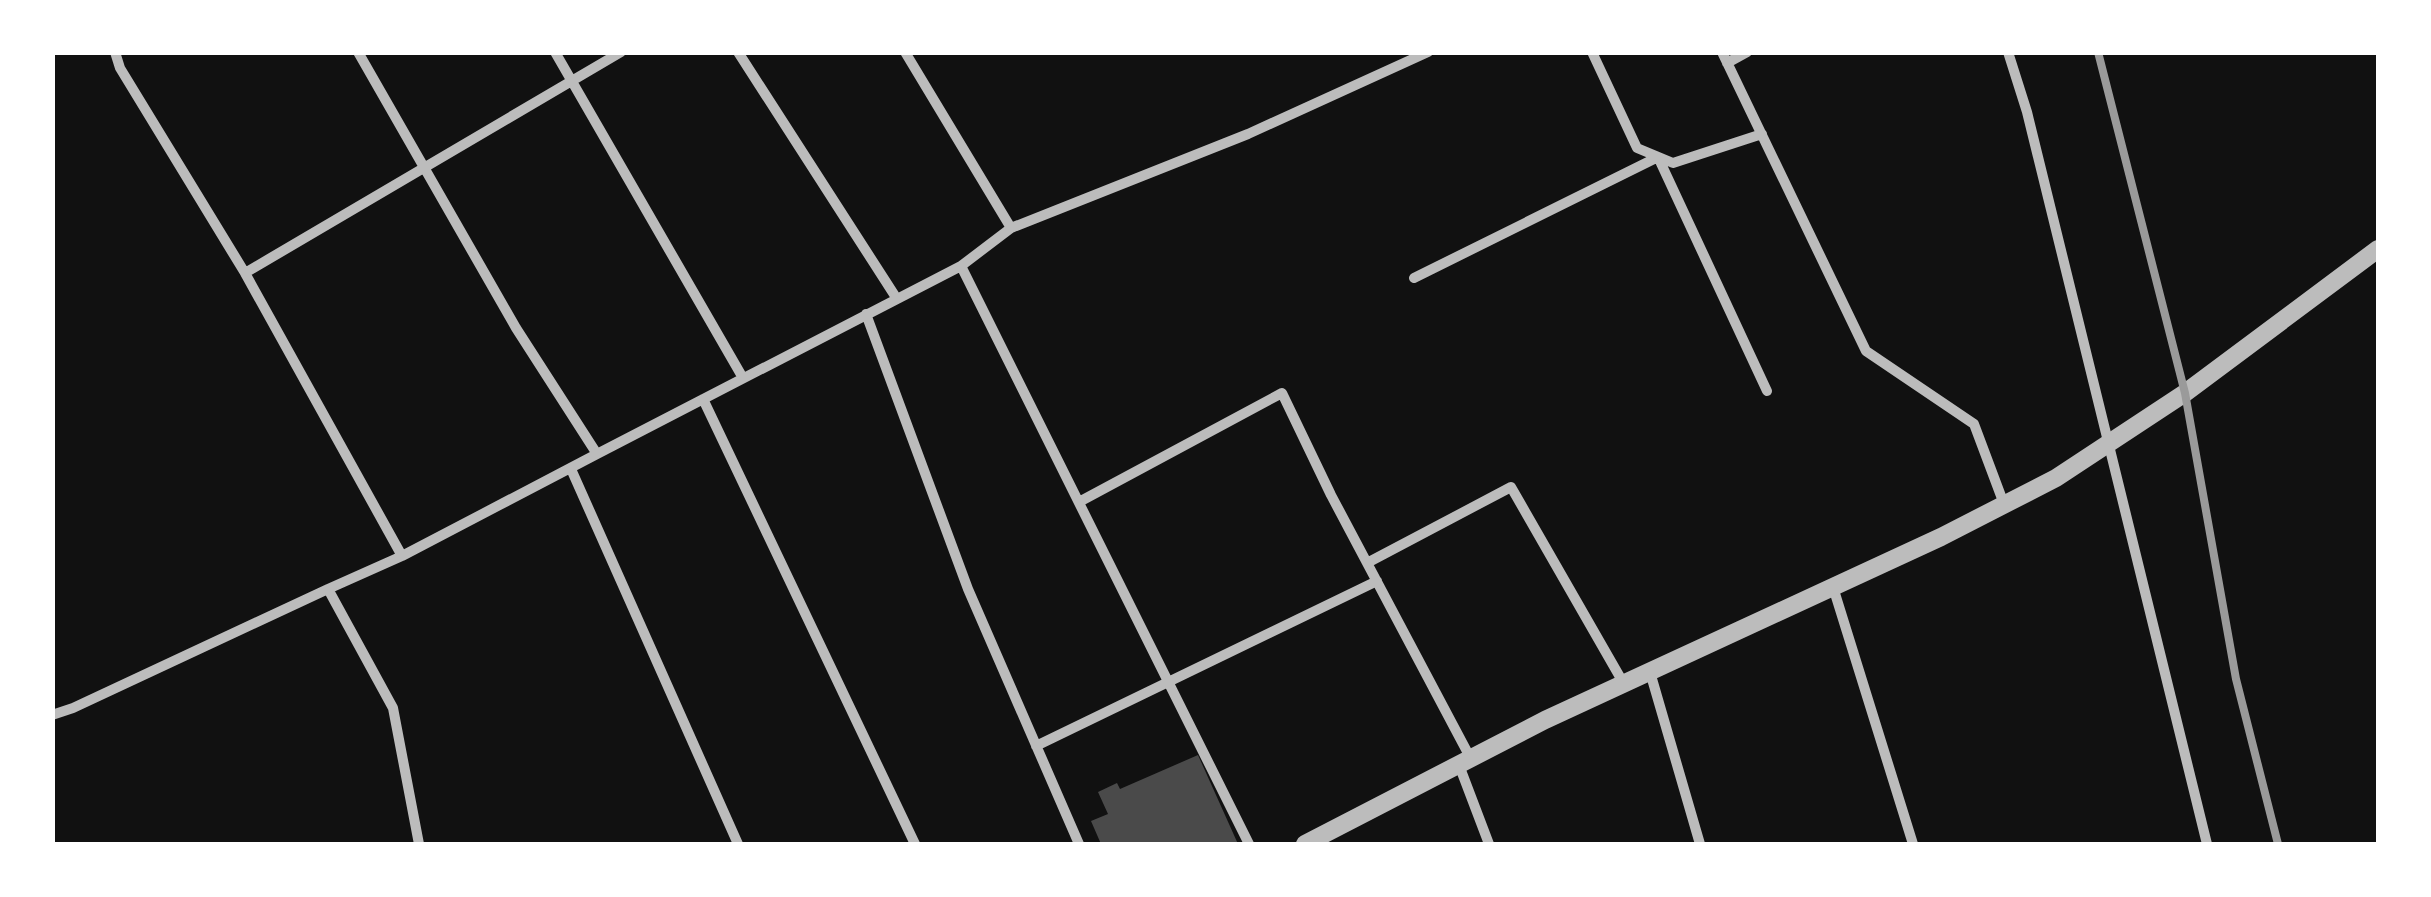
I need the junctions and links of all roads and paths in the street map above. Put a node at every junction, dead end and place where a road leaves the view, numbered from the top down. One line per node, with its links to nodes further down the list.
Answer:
1 (115, 52): 19 (street)
2 (358, 52): 15 (street)
3 (555, 52): 12 (street)
4 (621, 52): 12 (street)
5 (738, 52): 21 (street)
6 (905, 52): 16 (street)
7 (1428, 52): 16 (street)
8 (1592, 52): 14 (street)
9 (1747, 52): 11 (street)
10 (2008, 52): 26 (street)
11 (1724, 58): 13 (street)
12 (573, 80): 15 (street); 23 (street)
13 (1762, 134): 14 (street); 30 (street)
14 (1658, 157): 20 (street); 24 (street)
15 (424, 166): 19 (street); 27 (street)
16 (1011, 228): 18 (street)
17 (2378, 248): 26 (street)
18 (961, 266): 21 (street); 29 (street)
19 (245, 273): 31 (street)
20 (1414, 278)
21 (897, 299): 22 (street)
22 (866, 314): 23 (street); 40 (street)
23 (743, 378): 25 (street)
24 (1768, 391)
25 (703, 399): 27 (street); 44 (street)
26 (2108, 444): 30 (street); 51 (street)
27 (597, 454): 28 (street)
28 (570, 469): 31 (street); 43 (street)
29 (1079, 502): 32 (street); 37 (street)
30 (2004, 504): 35 (street)
31 (402, 556): 34 (street)
32 (1367, 563): 33 (street); 38 (street)
33 (1377, 581): 37 (street); 41 (street)
34 (328, 588): 39 (street); 42 (street)
35 (1833, 588): 36 (street); 50 (street)
36 (1650, 672): 38 (street); 49 (street)
37 (1169, 684): 40 (street); 46 (street)
38 (1624, 684): 41 (street)
39 (52, 714)
40 (1036, 746): 45 (street)
41 (1465, 762): 47 (street); 48 (street)
42 (420, 844)
43 (738, 844)
44 (915, 844)
45 (1079, 844)
46 (1248, 844)
47 (1304, 844)
48 (1489, 844)
49 (1700, 844)
50 (1913, 844)
51 (2207, 844)

